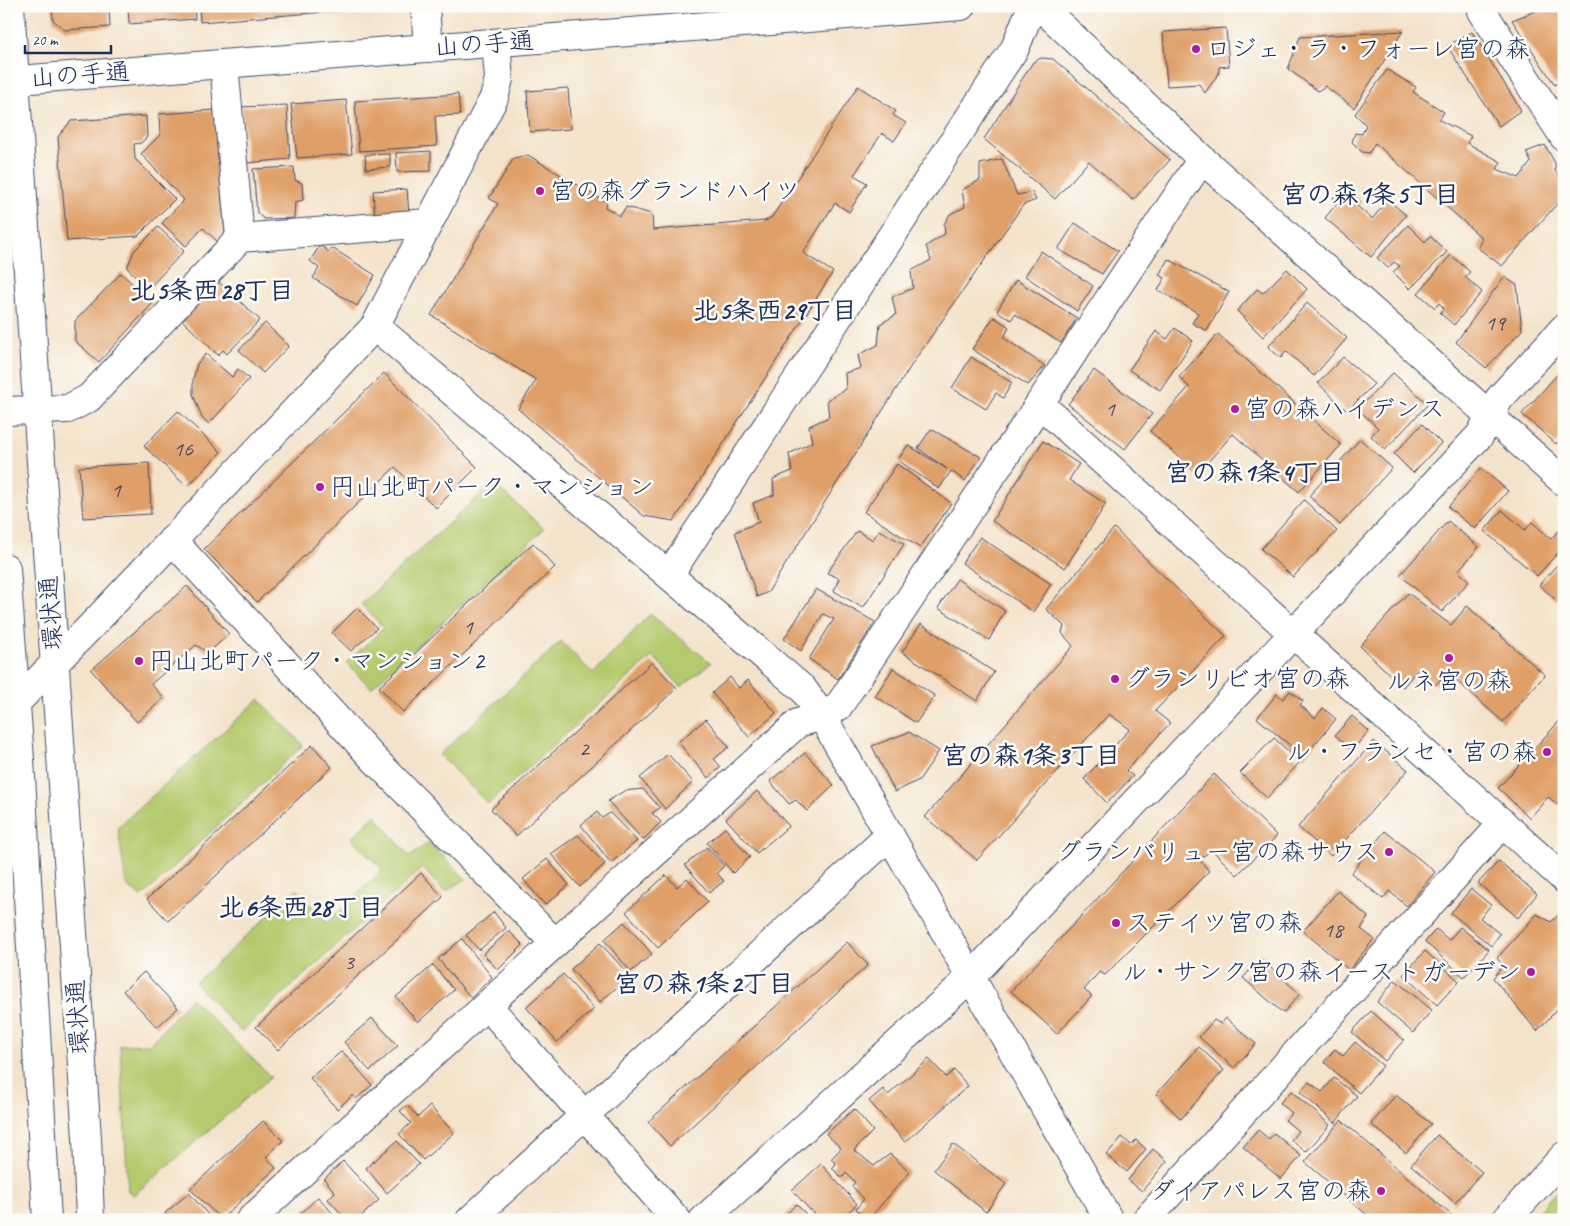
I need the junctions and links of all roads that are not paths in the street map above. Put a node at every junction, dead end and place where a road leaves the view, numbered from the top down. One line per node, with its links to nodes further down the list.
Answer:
1 (10, 6): 10 (street, 環状通)
2 (425, 6): 8 (street)
3 (961, 6): 7 (street, 山の手通)
4 (1032, 6): 24 (street)
5 (1040, 6): 12 (street)
6 (1482, 6): 11 (street)
7 (496, 43): 8 (street, 山の手通); 13 (street)
8 (428, 48): 9 (street, 山の手通)
9 (224, 64): 10 (street, 山の手通); 14 (street)
10 (11, 80): 19 (street, 環状通)
11 (1564, 137)
12 (1202, 159): 17 (street); 20 (street)
13 (428, 223): 14 (street); 15 (street)
14 (240, 238): 19 (street)
15 (375, 326): 22 (street); 24 (street)
16 (1564, 328): 20 (street)
17 (1040, 404): 25 (street); 28 (street)
18 (6, 411): 19 (street)
19 (38, 411): 26 (street, 環状通)
20 (1490, 417): 21 (street); 25 (street)
21 (1564, 482)
22 (172, 540): 26 (street); 32 (street)
23 (6, 568): 27 (street, 環状通)
24 (669, 575): 28 (street)
25 (1294, 633): 29 (street); 33 (street)
26 (55, 664): 27 (street); 38 (street, 環状通)
27 (11, 709): 37 (street, 環状通)
28 (822, 716): 30 (street); 32 (street)
29 (1503, 824): 31 (street); 44 (street)
30 (890, 836): 33 (street); 35 (street)
31 (1564, 879)
32 (555, 943): 34 (street)
33 (970, 978): 42 (street); 43 (street)
34 (487, 1004): 35 (street); 39 (street)
35 (585, 1115): 40 (street); 41 (street)
36 (1564, 1156): 45 (street)
37 (47, 1220)
38 (90, 1220)
39 (250, 1220)
40 (470, 1220)
41 (677, 1220)
42 (704, 1220)
43 (1109, 1220)
44 (1146, 1220)
45 (1506, 1220)

